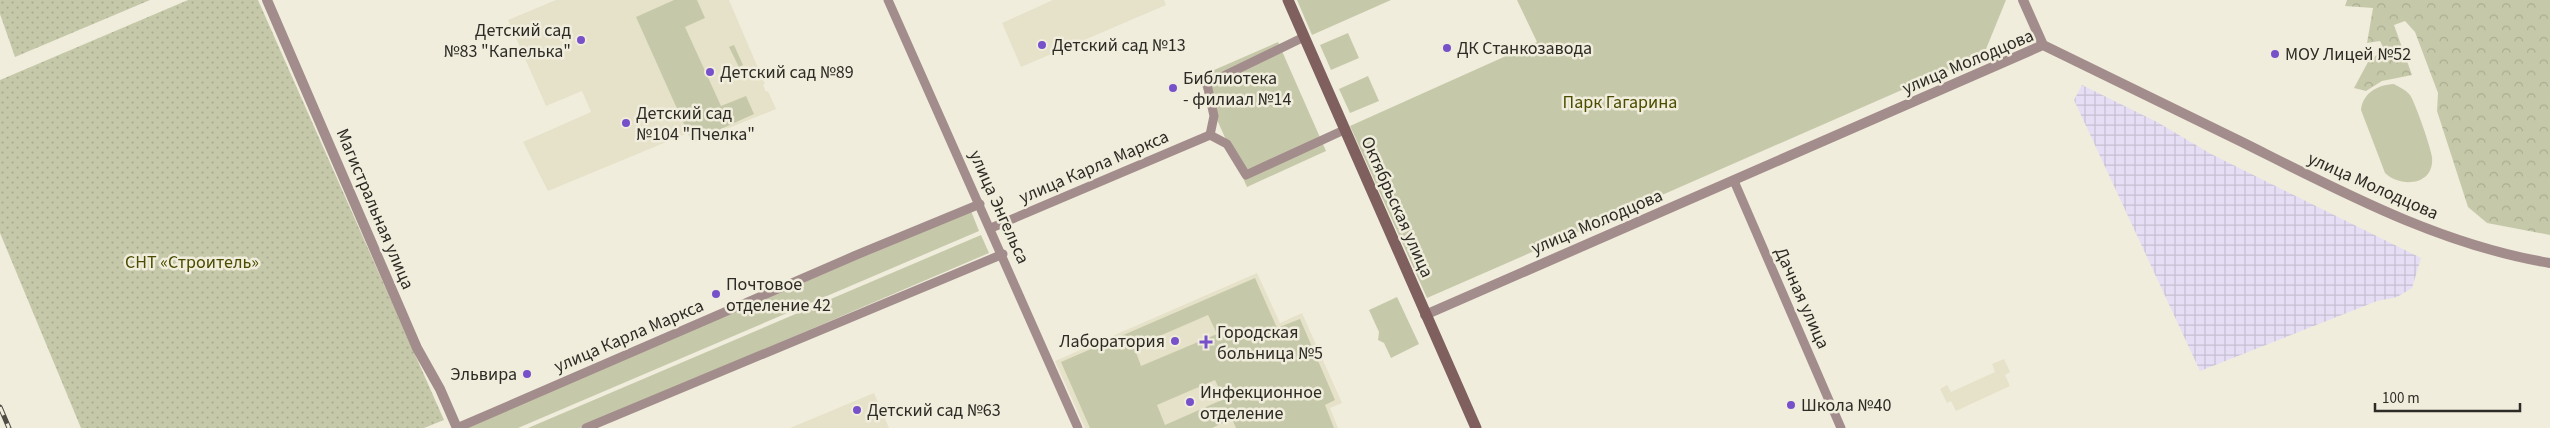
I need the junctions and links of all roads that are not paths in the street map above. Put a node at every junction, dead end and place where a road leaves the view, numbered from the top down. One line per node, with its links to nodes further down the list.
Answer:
1 (267, 0): 15 (street, Магистральная улица)
2 (888, 0): 10 (street, улица Энгельса)
3 (1288, 0): 5 (main road, Октябрьская улица)
4 (2023, 0): 6 (street)
5 (1304, 37): 7 (main road, Октябрьская улица); 8 (street)
6 (2043, 45): 9 (street, улица Молодцова); 13 (street, улица Молодцова)
7 (1344, 130): 8 (street); 14 (main road, Октябрьская улица)
8 (1210, 135): 11 (street, улица Карла Маркса)
9 (1734, 181): 14 (street, улица Молодцова); 19 (street, Дачная улица)
10 (980, 204): 11 (street, улица Энгельса); 15 (street, улица Карла Маркса)
11 (991, 228): 12 (street, улица Энгельса)
12 (1002, 254): 16 (street); 17 (street, улица Энгельса)
13 (2550, 263)
14 (1425, 316): 18 (main road, Октябрьская улица)
15 (457, 428)
16 (586, 428)
17 (1078, 428)
18 (1476, 428)
19 (1841, 428)

